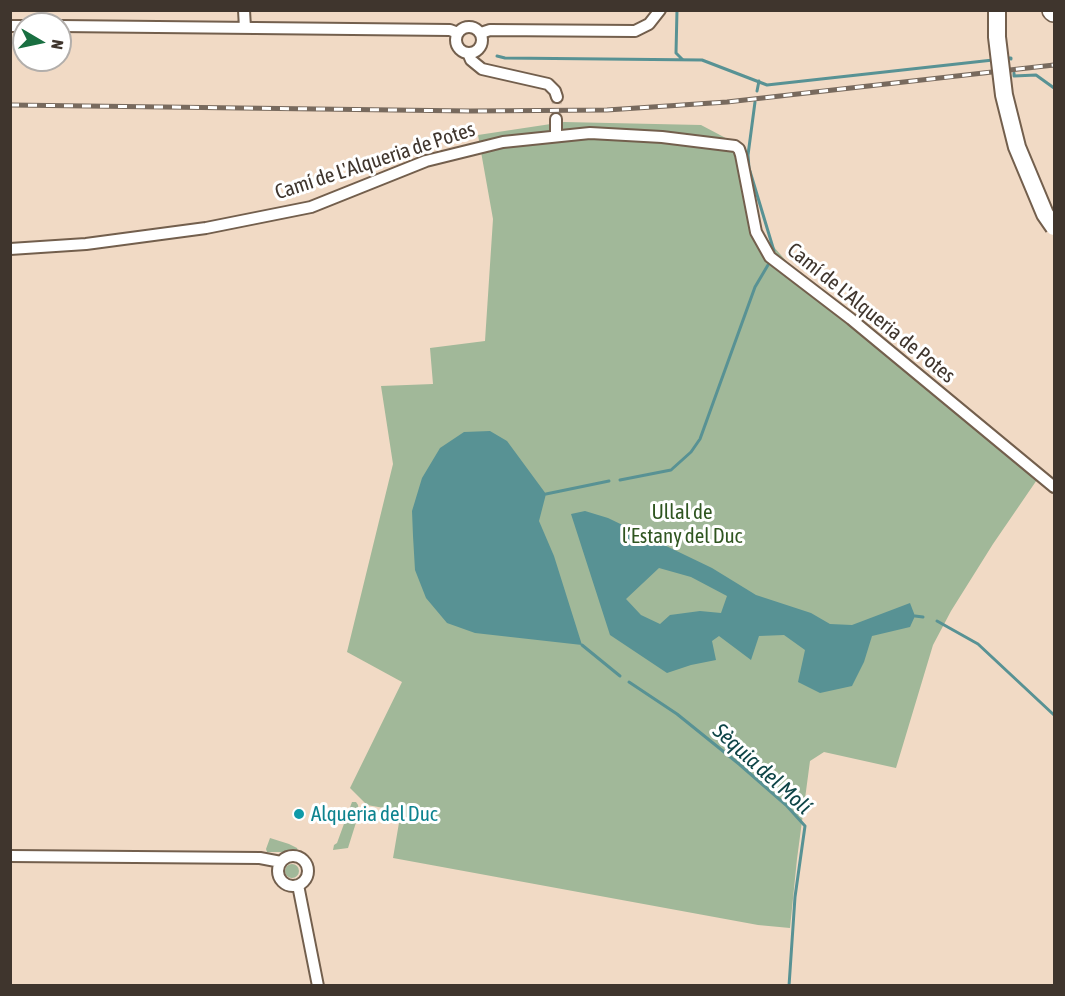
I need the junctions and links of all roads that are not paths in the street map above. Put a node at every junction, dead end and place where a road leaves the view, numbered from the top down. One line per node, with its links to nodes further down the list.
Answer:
1 (244, 10): 5 (street)
2 (660, 10): 7 (street)
3 (997, 10): 12 (main road, bridge)
4 (72, 26): 5 (street)
5 (245, 28): 6 (street)
6 (458, 33): 7 (street); 8 (street)
7 (481, 33): 8 (street)
8 (468, 53): 9 (street)
9 (557, 97)
10 (556, 119): 11 (street)
11 (556, 135): 13 (street, Camí de L'Alqueria de Potes); 14 (street, Camí de L'Alqueria de Potes)
12 (1054, 227)
13 (10, 249)
14 (1054, 487)
15 (10, 856): 16 (street)
16 (280, 862): 17 (street); 17 (street)
17 (298, 885): 18 (street)
18 (318, 986)

